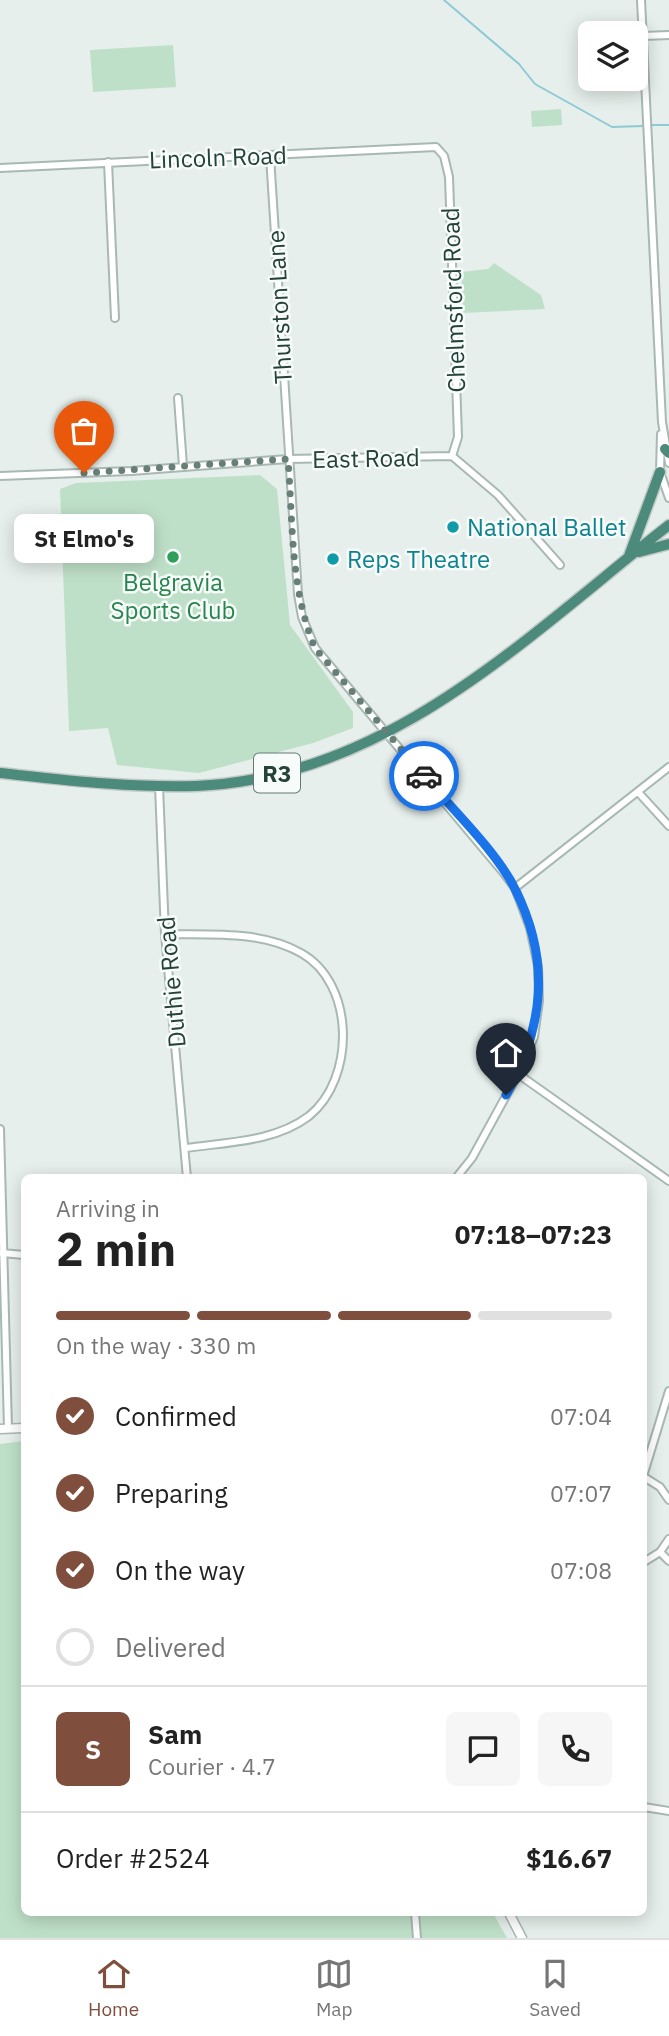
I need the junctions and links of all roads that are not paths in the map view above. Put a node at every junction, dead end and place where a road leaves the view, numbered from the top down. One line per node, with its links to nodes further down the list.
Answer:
1 (642, 0): 2 (street)
2 (643, 21)
3 (669, 35): 4 (street)
4 (648, 36)
5 (646, 91): 12 (street)
6 (436, 146): 7 (street, Lincoln Road); 14 (street, Chelmsford Road)
7 (270, 156): 8 (street, Lincoln Road); 15 (street, Thurston Lane)
8 (108, 162): 9 (street, Lincoln Road); 10 (street)
9 (0, 168)
10 (115, 318)
11 (178, 398): 17 (street)
12 (662, 422): 13 (street); 18 (street)
13 (667, 451): 16 (street)
14 (452, 456): 15 (street, East Road); 24 (street, East Road)
15 (288, 459): 17 (street, East Road); 25 (street, Thurston Lane)
16 (669, 463)
17 (183, 466): 19 (street, East Road)
18 (660, 472): 20 (street); 23 (highway)
19 (0, 476)
20 (669, 498)
21 (669, 525): 23 (highway, R3)
22 (669, 544): 23 (highway)
23 (629, 556): 25 (highway, R3)
24 (560, 565)
25 (388, 734): 28 (highway, R3); 31 (street, Thurston Lane)
26 (669, 767): 29 (street)
27 (0, 773): 28 (highway, R3)
28 (159, 786): 32 (street, Duthie Road)
29 (638, 792): 30 (street); 31 (street)
30 (669, 826)
31 (515, 888): 33 (street, Thurston Lane)
32 (165, 934): 35 (street, Duthie Road); 35 (street)
33 (518, 1074): 37 (street, Thurston Lane); 38 (street)
34 (0, 1129): 39 (street)
35 (186, 1148): 36 (street, Duthie Road)
36 (187, 1174)
37 (459, 1174)
38 (669, 1181)
39 (2, 1253): 40 (street); 42 (street)
40 (21, 1255)
41 (669, 1391): 43 (street)
42 (4, 1429)
43 (647, 1465)
44 (647, 1477): 45 (street)
45 (669, 1500)
46 (669, 1539): 47 (street)
47 (660, 1552): 48 (street); 49 (street)
48 (647, 1560)
49 (669, 1561)
50 (647, 1807): 51 (street)
51 (669, 1811)
52 (415, 1916): 54 (street)
53 (511, 1916): 55 (street)
54 (417, 1938)
55 (522, 1938)

